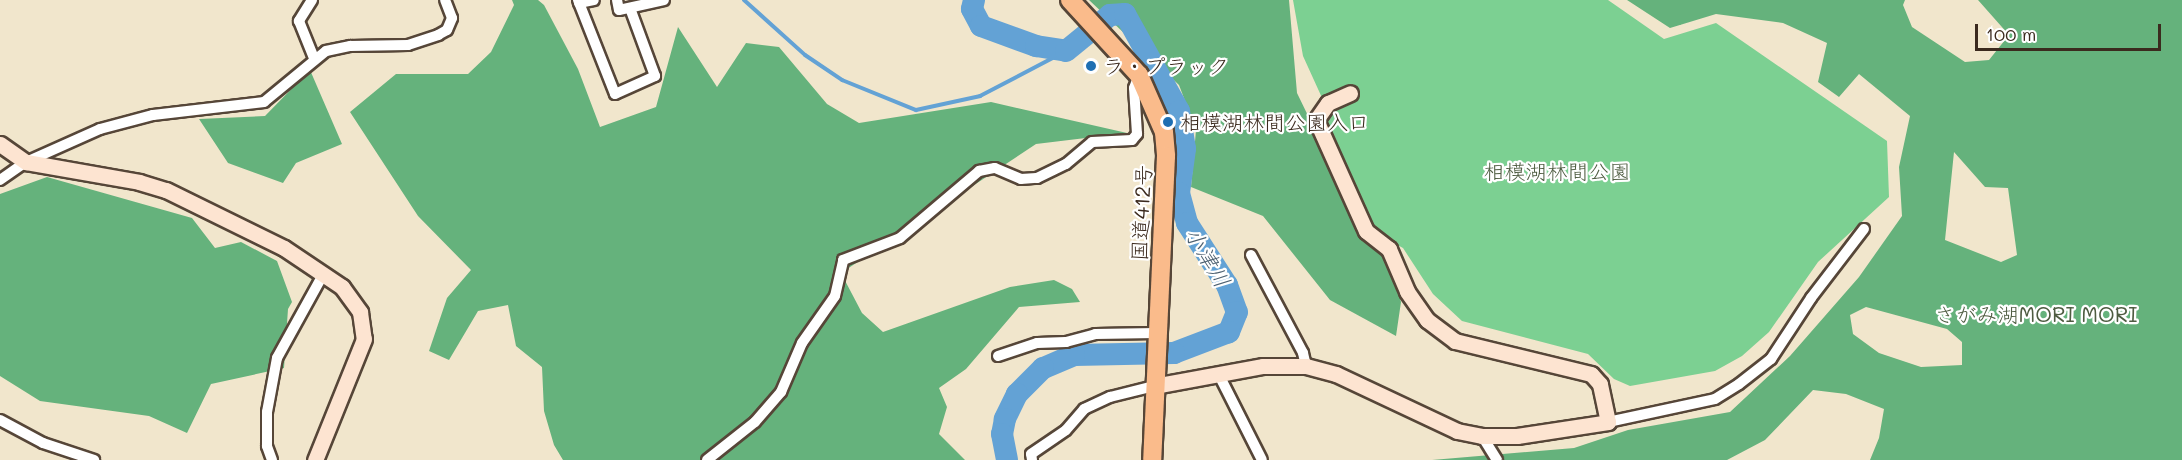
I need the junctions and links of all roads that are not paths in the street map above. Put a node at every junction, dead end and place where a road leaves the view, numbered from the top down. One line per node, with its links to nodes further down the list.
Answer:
1 (312, 0): 9 (street)
2 (445, 0): 9 (street)
3 (594, 0): 7 (street)
4 (617, 0): 8 (street)
5 (664, 0): 8 (street)
6 (1070, 0): 10 (highway, 国道412号)
7 (578, 2): 8 (street)
8 (630, 8)
9 (314, 58): 13 (street)
10 (1139, 75): 18 (highway, 国道412号); 29 (street)
11 (1350, 93): 24 (street)
12 (0, 144): 13 (street)
13 (26, 162): 14 (street); 17 (street)
14 (0, 180)
15 (1864, 229): 24 (street)
16 (1251, 255): 20 (street)
17 (324, 273): 27 (street); 28 (street)
18 (1156, 337): 19 (street); 22 (highway, 国道412号)
19 (998, 356)
20 (1306, 366): 21 (street); 25 (street)
21 (1218, 373): 22 (street); 32 (street)
22 (1154, 386): 30 (street); 31 (highway, 国道412号)
23 (0, 420): 26 (street)
24 (1608, 422): 25 (street)
25 (1482, 436): 33 (street)
26 (94, 460)
27 (272, 460)
28 (315, 460)
29 (707, 460)
30 (1032, 460)
31 (1152, 460)
32 (1262, 460)
33 (1497, 460)

